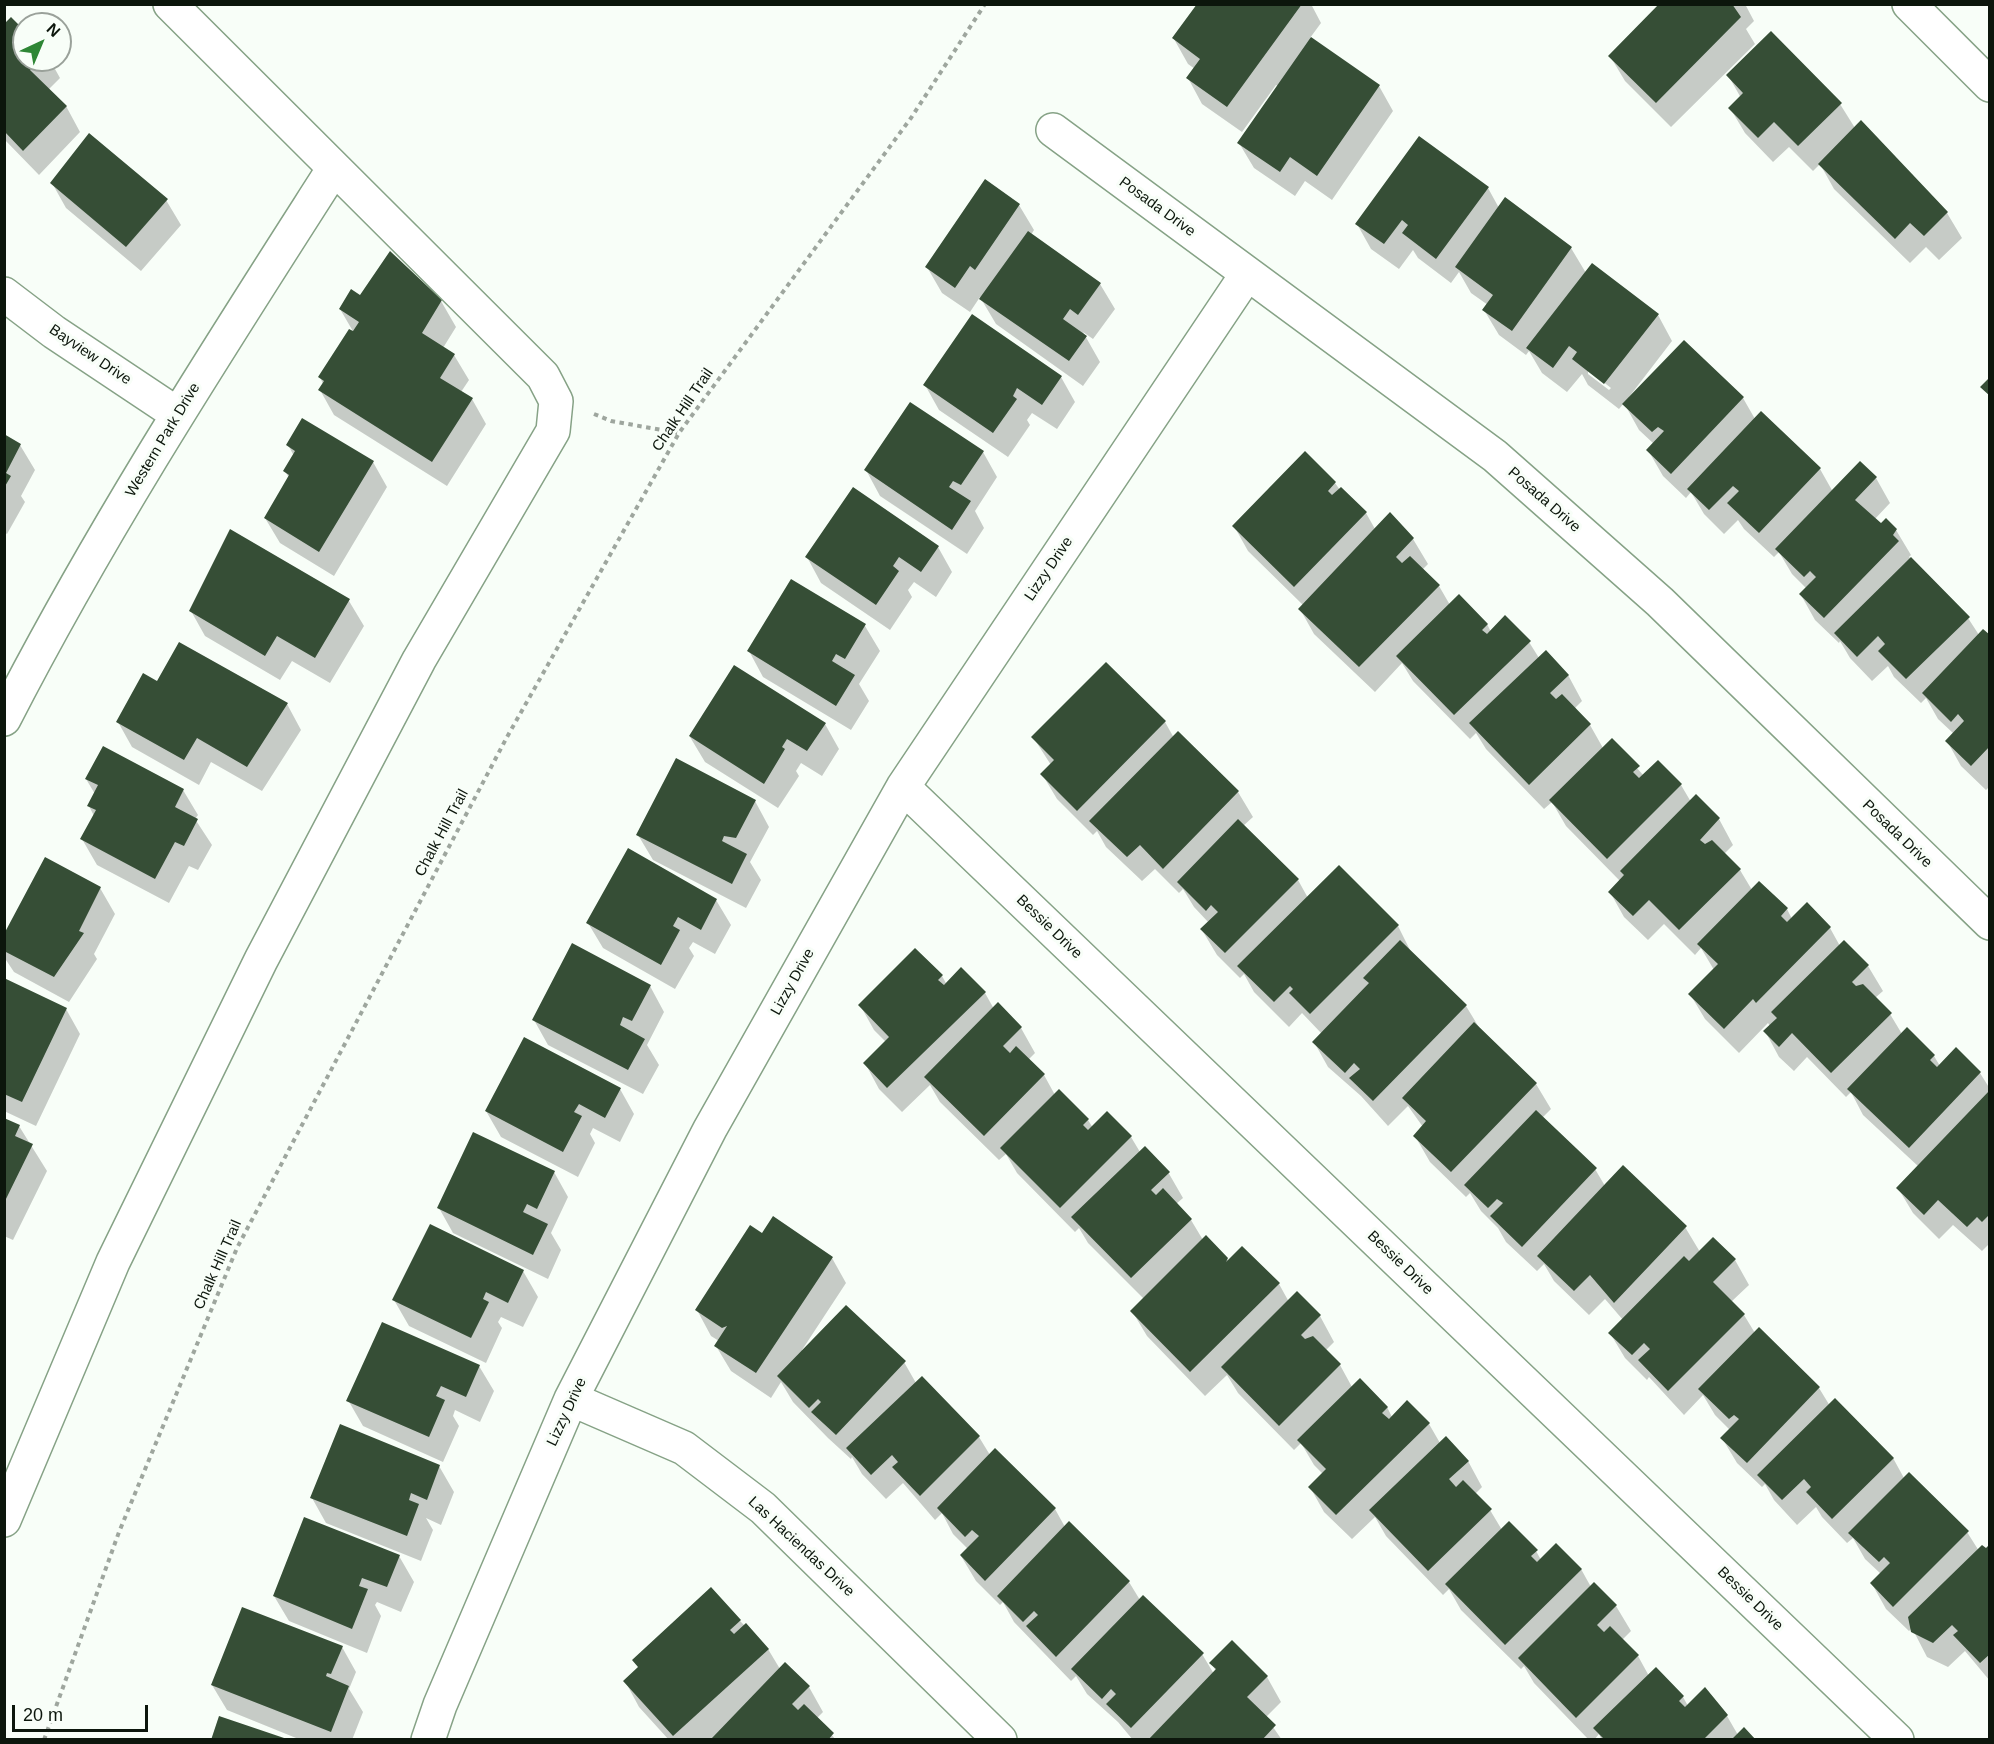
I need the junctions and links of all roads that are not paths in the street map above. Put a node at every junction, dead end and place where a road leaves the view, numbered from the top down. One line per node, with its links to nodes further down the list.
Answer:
1 (170, 4): 5 (street)
2 (1909, 4): 3 (street)
3 (1989, 85)
4 (1053, 130): 6 (street, Posada Drive)
5 (334, 168): 8 (street, Western Park Drive); 13 (street)
6 (1247, 274): 10 (street, Lizzy Drive); 11 (street, Posada Drive)
7 (4, 294): 8 (street, Bayview Drive)
8 (177, 414): 9 (street, Western Park Drive)
9 (4, 719)
10 (903, 787): 12 (street, Lizzy Drive); 16 (street, Bessie Drive)
11 (1989, 923)
12 (572, 1399): 14 (street, Lizzy Drive); 15 (street, Las Haciendas Drive)
13 (4, 1520)
14 (428, 1740)
15 (1000, 1740)
16 (1897, 1740)

